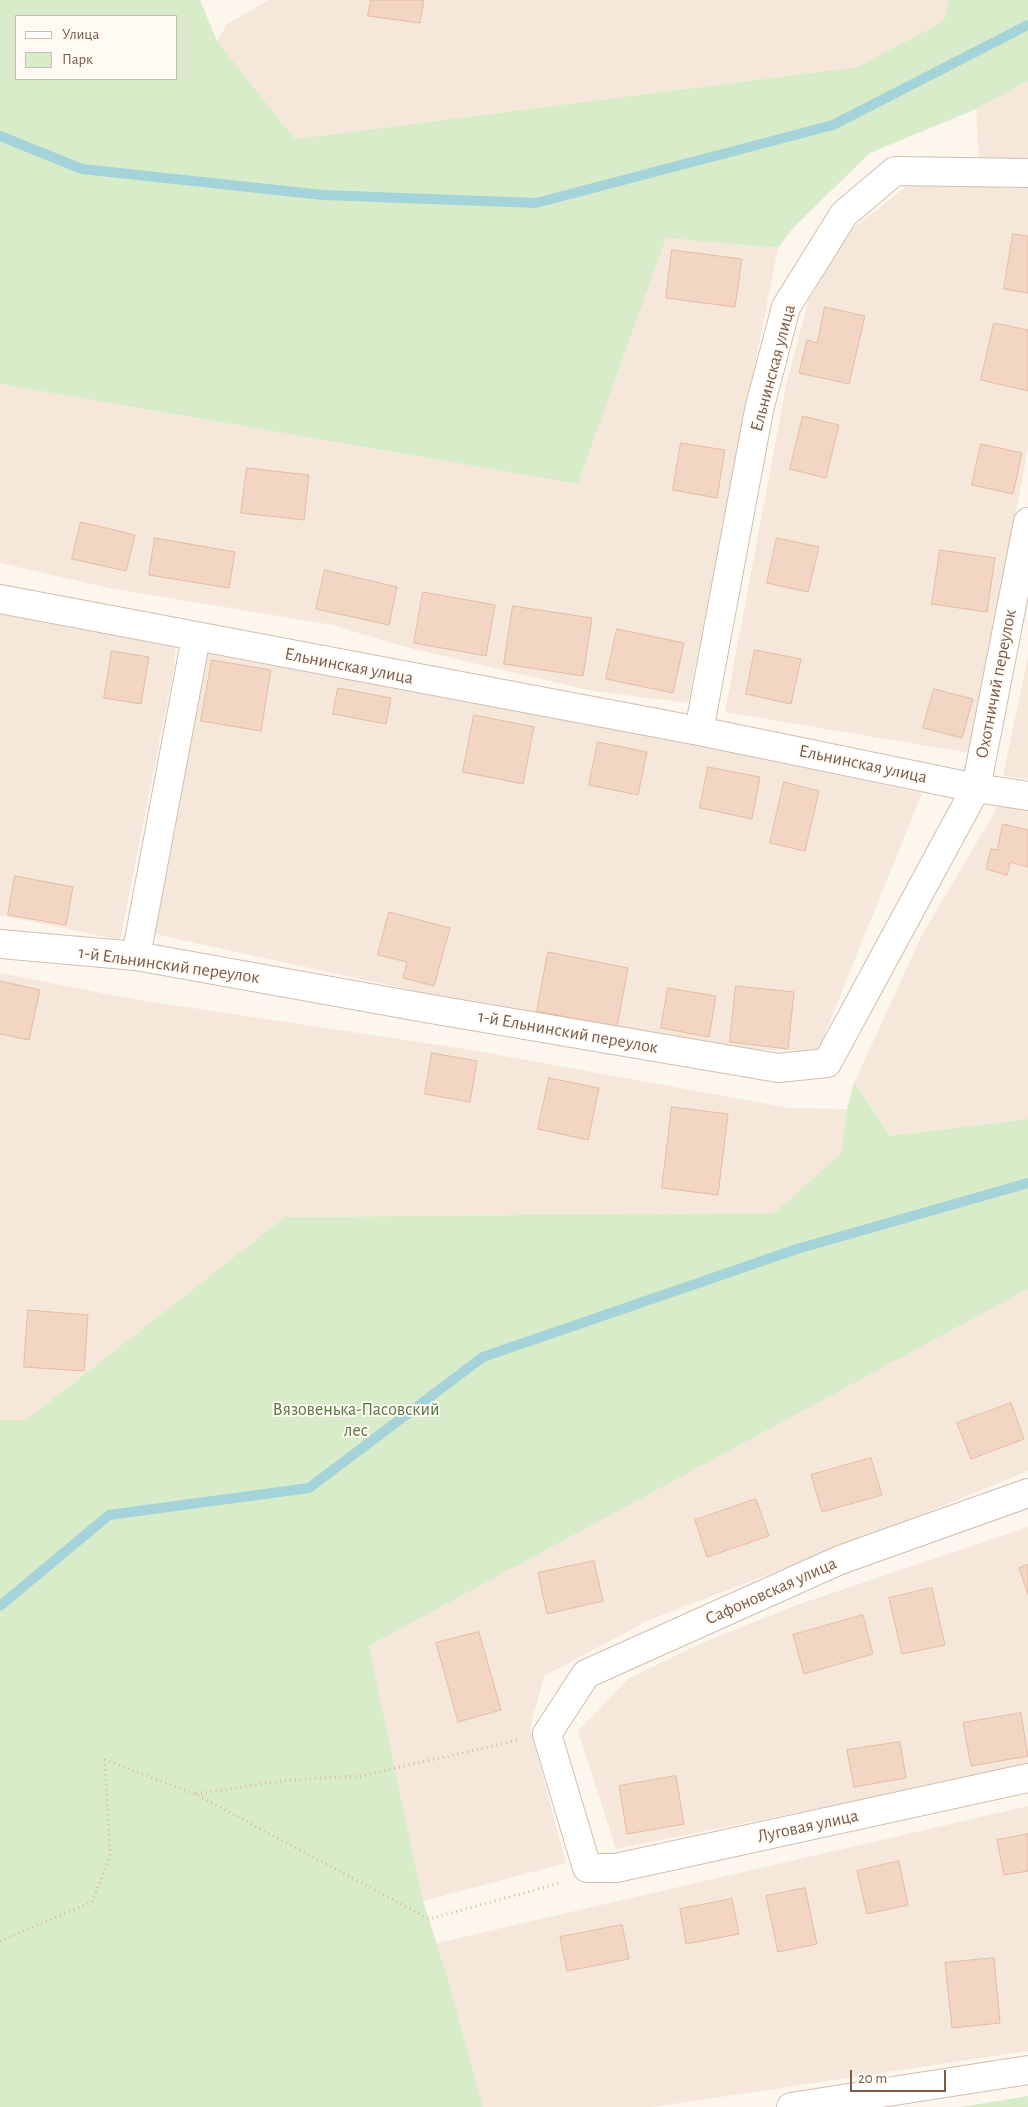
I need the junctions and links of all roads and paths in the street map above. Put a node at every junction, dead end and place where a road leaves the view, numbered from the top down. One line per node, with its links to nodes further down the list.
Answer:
1 (1028, 173): 5 (street, Ельнинская улица)
2 (1028, 522): 6 (street, Охотничий переулок)
3 (0, 599): 4 (street, Ельнинская улица)
4 (196, 637): 5 (street, Ельнинская улица); 9 (street)
5 (699, 731): 6 (street, Ельнинская улица)
6 (976, 788): 7 (street, Ельнинская улица); 9 (street, 1-й Ельнинский переулок)
7 (1028, 796)
8 (0, 944): 9 (street, 1-й Ельнинский переулок)
9 (136, 956)
10 (1028, 1493): 11 (street, Сафоновская улица)
11 (547, 1734): 13 (path); 14 (street)
12 (1028, 1778): 14 (street, Луговая улица)
13 (195, 1794): 14 (path); 15 (path)
14 (587, 1868)
15 (0, 1941)
16 (1028, 2070): 17 (street)
17 (792, 2107)

